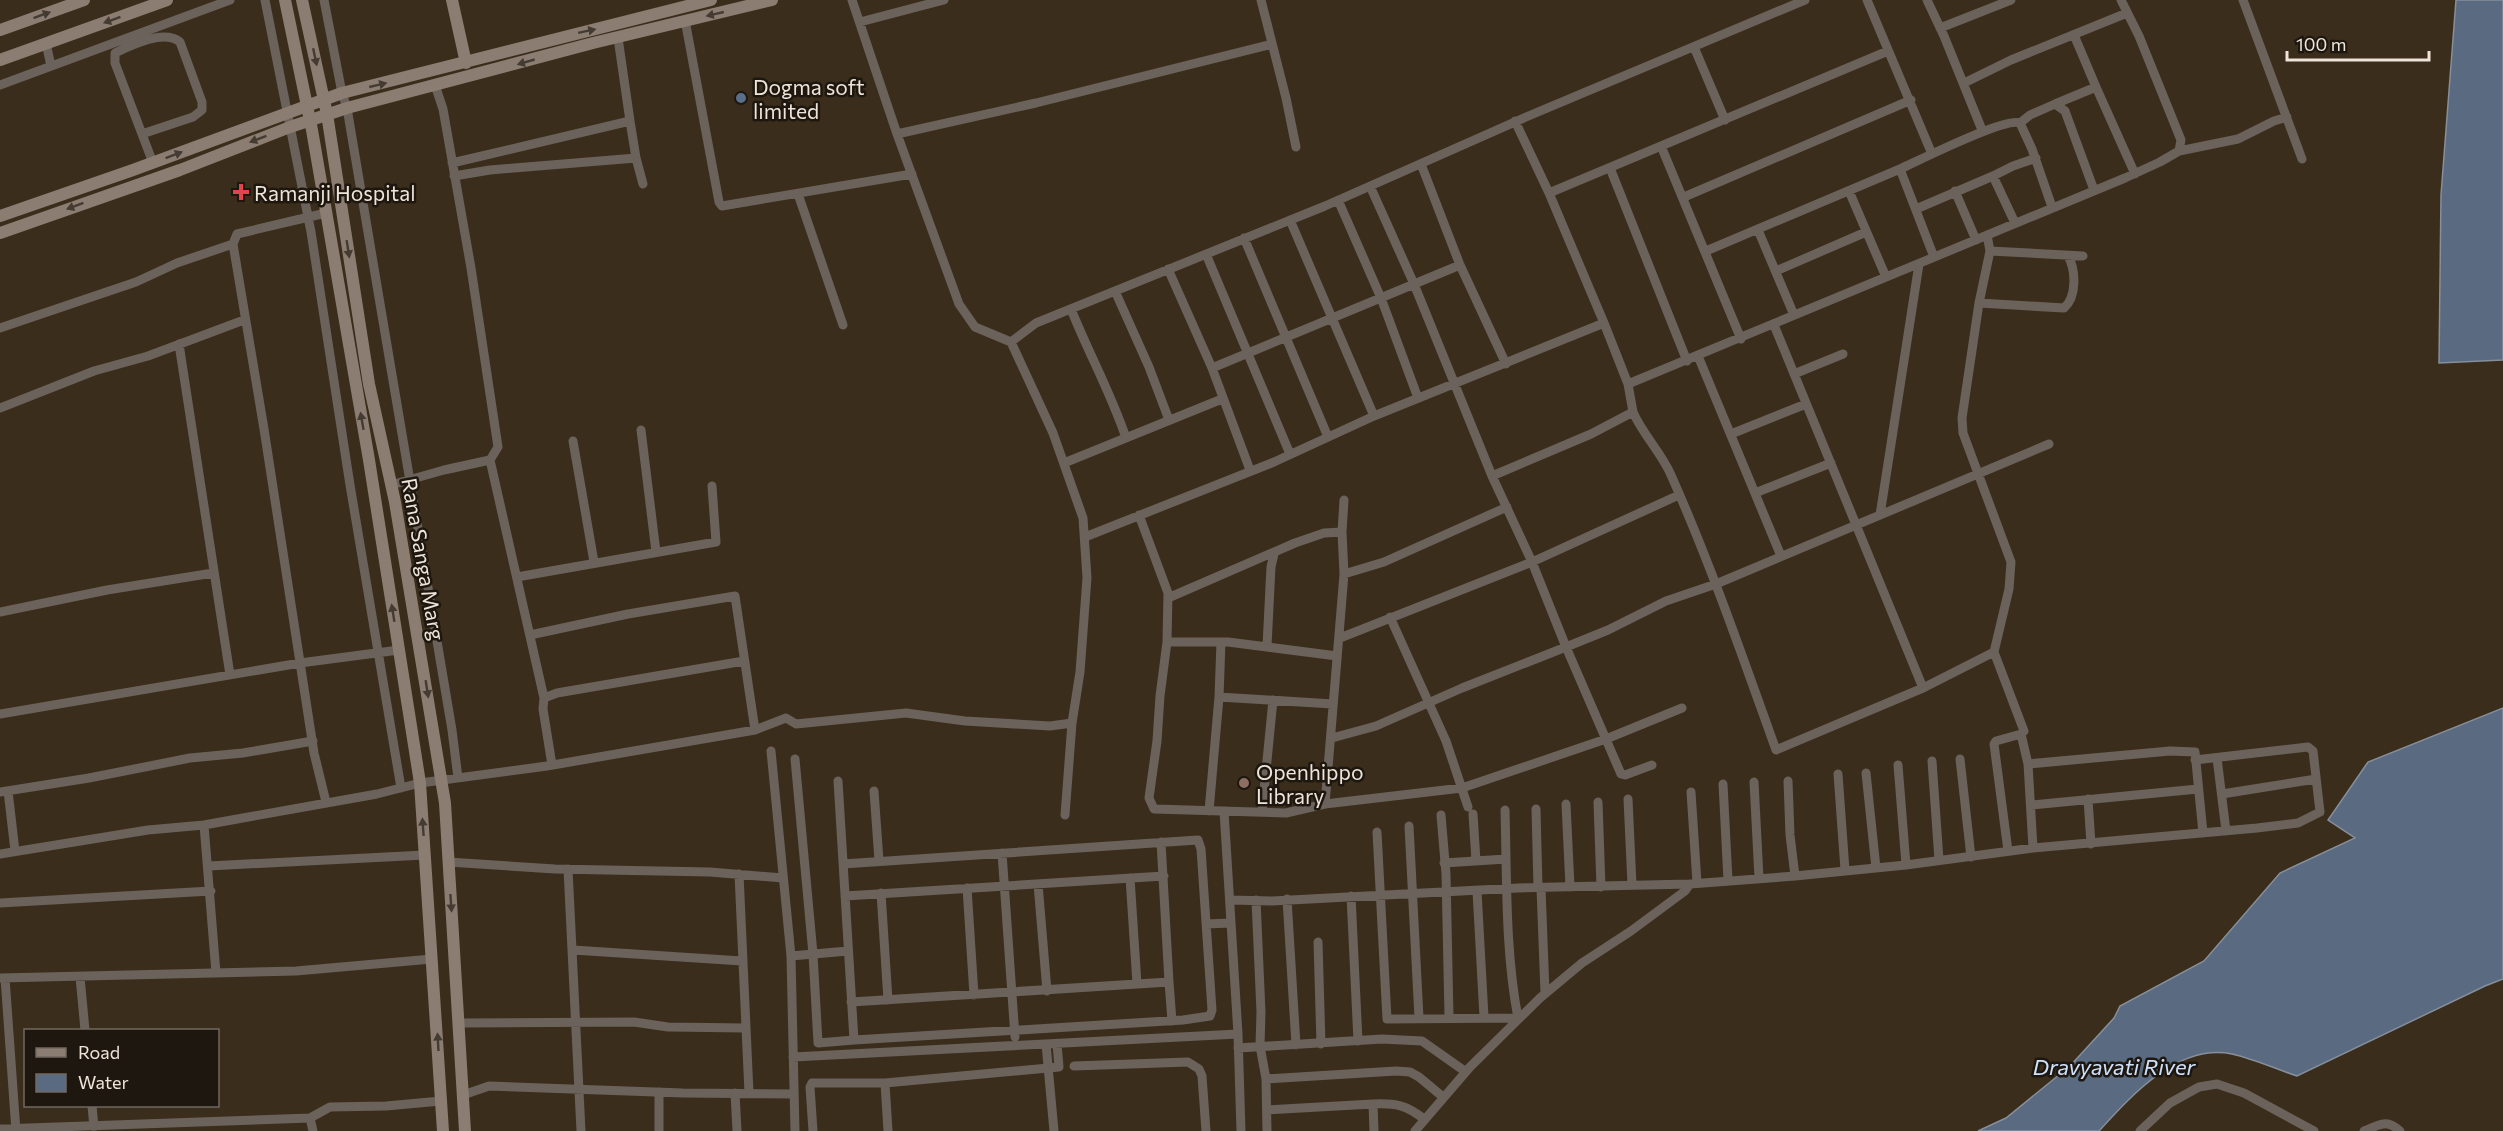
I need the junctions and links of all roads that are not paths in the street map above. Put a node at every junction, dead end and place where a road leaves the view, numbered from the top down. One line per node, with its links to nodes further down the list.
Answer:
1 (84, 0): 24 (main road, one-way to 1)
2 (167, 0): 27 (main road, one-way to 27)
3 (230, 0): 30 (street)
4 (266, 0): 45 (street)
5 (285, 0): 43 (main road, Rana Sanga Marg)
6 (302, 0): 40 (main road, Rana Sanga Marg, one-way to 40)
7 (324, 0): 39 (street)
8 (452, 0): 33 (main road)
9 (711, 0): 33 (main road, one-way to 9)
10 (772, 0): 21 (main road, one-way to 21)
11 (852, 0): 22 (street)
12 (944, 0): 22 (street)
13 (1261, 0): 28 (street)
14 (1805, 0): 29 (street)
15 (1867, 0): 31 (street)
16 (1927, 0): 23 (street)
17 (2011, 0): 23 (street)
18 (2121, 0): 20 (street)
19 (2243, 0): 47 (street)
20 (2127, 13): 25 (street); 59 (street)
21 (685, 21): 26 (main road); 79 (street)
22 (860, 22): 55 (street)
23 (1940, 28): 35 (street)
24 (0, 30)
25 (2074, 35): 35 (street); 38 (street)
26 (618, 38): 37 (main road, one-way to 37); 50 (street)
27 (46, 44): 32 (main road); 34 (street)
28 (1272, 44): 55 (street); 58 (street)
29 (1694, 47): 49 (street); 51 (street)
30 (113, 48): 34 (street); 56 (street); 56 (street)
31 (1888, 51): 41 (street); 49 (street)
32 (0, 60)
33 (465, 63): 39 (main road, one-way to 33)
34 (51, 66): 36 (street)
35 (1964, 83): 54 (street)
36 (0, 85)
37 (435, 85): 44 (main road); 65 (street)
38 (2096, 87): 42 (street); 70 (street)
39 (342, 93): 40 (main road); 44 (street)
40 (324, 100): 43 (main road); 46 (main road, Rana Sanga Marg)
41 (1911, 100): 60 (street); 80 (street)
42 (2055, 104): 52 (street); 75 (street)
43 (308, 106): 45 (main road); 48 (main road, Rana Sanga Marg)
44 (347, 108): 46 (main road); 152 (street)
45 (287, 113): 53 (street); 64 (main road, one-way to 45)
46 (327, 114): 48 (main road); 153 (main road, Rana Sanga Marg, one-way to 153)
47 (2287, 117): 59 (street); 63 (street)
48 (310, 120): 53 (main road); 84 (main road, Rana Sanga Marg)
49 (1725, 120): 57 (street)
50 (630, 121): 61 (street); 65 (street)
51 (1515, 121): 66 (street); 78 (street)
52 (2020, 123): 54 (street); 62 (street)
53 (290, 127): 86 (street); 91 (main road, one-way to 91)
54 (1982, 130): 60 (street)
55 (897, 134): 69 (street)
56 (142, 135): 64 (street)
57 (1661, 146): 67 (street); 80 (street)
58 (1296, 147)
59 (2179, 151): 70 (street)
60 (1932, 154): 68 (street)
61 (636, 158): 71 (street); 73 (street)
62 (2036, 159): 72 (street); 82 (street)
63 (2302, 159)
64 (153, 163): 85 (main road)
65 (452, 163): 71 (street)
66 (1421, 164): 74 (street); 103 (street)
67 (1610, 168): 78 (street); 126 (street)
68 (1900, 169): 76 (street); 83 (street)
69 (912, 174): 79 (street); 121 (street)
70 (2135, 174): 75 (street)
71 (454, 176): 146 (street)
72 (1994, 176): 77 (street); 88 (street)
73 (643, 184)
74 (1370, 186): 81 (street); 107 (street)
75 (2094, 190): 82 (street)
76 (1849, 191): 89 (street); 90 (street)
77 (1956, 191): 83 (street); 94 (street)
78 (1549, 193): 115 (street)
79 (798, 194): 116 (street)
80 (1684, 197): 97 (street)
81 (1338, 200): 87 (street); 109 (street)
82 (2052, 207): 88 (street)
83 (1916, 209): 101 (street)
84 (326, 213): 86 (street); 182 (main road, Rana Sanga Marg, one-way to 84)
85 (0, 216)
86 (308, 217): 95 (street); 183 (street)
87 (1290, 220): 93 (street); 113 (street)
88 (2015, 223): 92 (street)
89 (1758, 230): 97 (street); 105 (street)
90 (1866, 232): 105 (street); 106 (street)
91 (0, 233)
92 (1987, 235): 94 (street); 96 (street)
93 (1244, 238): 98 (street); 119 (street)
94 (1976, 240): 101 (street)
95 (232, 244): 114 (street); 118 (street)
96 (1990, 250): 99 (street); 110 (street)
97 (1706, 251): 120 (street)
98 (1206, 254): 104 (street); 123 (street)
99 (2068, 256): 100 (street); 110 (street)
100 (2083, 256)
101 (1934, 257): 102 (street)
102 (1919, 264): 106 (street); 159 (street)
103 (1460, 265): 107 (street); 127 (street)
104 (1168, 269): 108 (street); 128 (street)
105 (1776, 271): 112 (street)
106 (1886, 278): 112 (street)
107 (1414, 284): 109 (street); 130 (street)
108 (1115, 291): 111 (street); 138 (street)
109 (1381, 298): 113 (street); 132 (street)
110 (1979, 303): 150 (street)
111 (1071, 309): 121 (street); 142 (street)
112 (1794, 315): 117 (street)
113 (1334, 318): 119 (street); 137 (street)
114 (244, 320): 122 (street); 187 (street)
115 (1604, 323): 127 (street); 131 (street)
116 (843, 325)
117 (1774, 325): 120 (street); 129 (street)
118 (0, 328)
119 (1286, 338): 123 (street); 141 (street)
120 (1741, 339): 125 (street)
121 (1011, 342): 147 (street)
122 (179, 344): 135 (street); 169 (street)
123 (1248, 353): 128 (street); 145 (street)
124 (1843, 354): 129 (street)
125 (1698, 356): 126 (street); 140 (street)
126 (1687, 360): 131 (street)
127 (1506, 364): 130 (street)
128 (1212, 368): 133 (street)
129 (1794, 374): 134 (street)
130 (1455, 383): 132 (street); 151 (street)
131 (1628, 384): 136 (street)
132 (1418, 398): 137 (street)
133 (1222, 399): 138 (street); 149 (street)
134 (1806, 404): 140 (street); 148 (street)
135 (0, 408)
136 (1634, 412): 151 (street); 156 (street)
137 (1374, 417): 141 (street)
138 (1169, 420): 142 (street)
139 (641, 430): 164 (street)
140 (1731, 435): 155 (street)
141 (1328, 437): 145 (street)
142 (1126, 438): 147 (street)
143 (573, 441): 167 (street)
144 (2049, 444): 150 (street)
145 (1290, 454): 149 (street)
146 (490, 460): 152 (street); 171 (street)
147 (1064, 463): 163 (street)
148 (1831, 463): 155 (street); 161 (street)
149 (1250, 471): 160 (street)
150 (1977, 475): 159 (street); 184 (street)
151 (1492, 476): 158 (street)
152 (409, 480): 153 (street); 215 (street)
153 (391, 485): 217 (main road, Rana Sanga Marg, one-way to 217)
154 (712, 486): 164 (street)
155 (1755, 493): 166 (street)
156 (1679, 495): 168 (street); 172 (street)
157 (1344, 500): 162 (street)
158 (1507, 507): 168 (street); 170 (street)
159 (1880, 514): 161 (street)
160 (1139, 515): 163 (street); 173 (street)
161 (1857, 526): 166 (street); 189 (street)
162 (1342, 532): 165 (street); 170 (street)
163 (1085, 537): 197 (street)
164 (656, 552): 167 (street)
165 (1274, 554): 173 (street); 180 (street)
166 (1781, 556): 172 (street)
167 (594, 562): 171 (street)
168 (1532, 562): 175 (street); 181 (street)
169 (213, 573): 174 (street); 188 (street)
170 (1344, 574): 177 (street)
171 (517, 577): 176 (street)
172 (1716, 584): 181 (street); 189 (street)
173 (1168, 598): 178 (street)
174 (0, 612)
175 (1390, 617): 177 (street); 194 (street)
176 (530, 635): 186 (street); 191 (street)
177 (1340, 638): 185 (street)
178 (1167, 642): 179 (street); 239 (street)
179 (1221, 642): 180 (street); 190 (street)
180 (1266, 646): 185 (street)
181 (1566, 647): 194 (street); 201 (street)
182 (399, 650): 183 (street); 221 (main road, Rana Sanga Marg)
183 (379, 652): 187 (street); 223 (street)
184 (1994, 652): 189 (street); 199 (street)
185 (1337, 656): 193 (street)
186 (744, 661): 191 (street); 198 (street)
187 (300, 663): 188 (street); 202 (street)
188 (230, 675): 196 (street)
189 (1923, 688)
190 (1219, 697): 192 (street); 239 (street)
191 (544, 698): 210 (street)
192 (1273, 700): 193 (street); 241 (street)
193 (1333, 704): 200 (street)
194 (1428, 705): 200 (street); 224 (street)
195 (1682, 708): 201 (street)
196 (0, 714)
197 (1072, 723): 198 (street); 242 (street)
198 (755, 730): 210 (street)
199 (2021, 734): 209 (street); 253 (street)
200 (1332, 738): 234 (street)
201 (1606, 739): 211 (street); 224 (street)
202 (313, 741): 226 (street); 232 (street)
203 (771, 751): 273 (street)
204 (2217, 758): 207 (street); 216 (street); 229 (street)
205 (795, 759): 303 (street)
206 (1960, 759): 257 (street)
207 (2195, 760): 209 (street); 225 (street)
208 (1932, 761): 259 (street)
209 (2028, 764): 236 (street)
210 (552, 765): 215 (street)
211 (1652, 765)
212 (1898, 765): 265 (street)
213 (1866, 773): 267 (street)
214 (1838, 774): 269 (street)
215 (458, 778): 217 (street)
216 (2316, 779): 229 (street); 246 (street)
217 (441, 781): 221 (street); 262 (main road, Rana Sanga Marg)
218 (838, 781): 264 (street)
219 (1788, 781): 272 (street)
220 (1754, 782): 275 (street)
221 (420, 783): 223 (street); 256 (main road, Rana Sanga Marg, one-way to 221)
222 (1723, 784): 276 (street)
223 (401, 788): 232 (street)
224 (1462, 788): 234 (street); 261 (street)
225 (2198, 789): 231 (street); 248 (street)
226 (4, 791): 252 (street)
227 (874, 791): 260 (street)
228 (1691, 792): 278 (street)
229 (2222, 794): 246 (street)
230 (1628, 799): 279 (street)
231 (2088, 799): 236 (street); 250 (street)
232 (326, 802): 244 (street)
233 (1598, 802): 282 (street)
234 (1325, 804): 241 (street)
235 (1566, 804): 281 (street)
236 (2031, 805): 251 (street)
237 (1536, 809): 284 (street)
238 (1505, 810): 258 (street)
239 (1209, 811): 240 (street)
240 (1224, 811): 241 (street); 295 (street)
241 (1262, 811)
242 (1065, 815)
243 (1441, 815): 263 (street)
244 (204, 825): 252 (street); 266 (street)
245 (1409, 826): 290 (street)
246 (2226, 831): 248 (street)
247 (1377, 832): 293 (street)
248 (2203, 833): 250 (street)
249 (1161, 842): 254 (street); 271 (street); 299 (street)
250 (2091, 844): 251 (street)
251 (2033, 848): 253 (street)
252 (15, 851): 255 (street)
253 (2008, 851): 257 (street)
254 (1002, 853): 260 (street); 280 (street)
255 (0, 854)
256 (425, 855): 266 (street); 305 (main road, Rana Sanga Marg)
257 (1971, 857): 259 (street)
258 (1506, 859): 261 (street); 285 (street)
259 (1939, 860): 265 (street)
260 (879, 861): 264 (street)
261 (1476, 861): 263 (street)
262 (448, 862): 268 (street); 323 (main road, Rana Sanga Marg, one-way to 323)
263 (1444, 863): 289 (street)
264 (843, 864): 291 (street)
265 (1906, 865): 267 (street)
266 (209, 866): 286 (street)
267 (1876, 867): 269 (street)
268 (568, 869): 270 (street); 301 (street)
269 (1845, 870): 272 (street)
270 (739, 874): 273 (street); 306 (street)
271 (1164, 876): 274 (street); 310 (street)
272 (1795, 876): 275 (street)
273 (783, 878): 304 (street)
274 (1130, 878): 277 (street); 311 (street)
275 (1760, 878): 276 (street)
276 (1728, 880): 278 (street)
277 (1038, 884): 280 (street); 312 (street)
278 (1694, 884): 279 (street); 314 (street)
279 (1632, 885): 282 (street)
280 (1005, 886): 283 (street); 313 (street)
281 (1570, 887): 282 (street); 284 (street)
282 (1601, 887)
283 (967, 888): 288 (street); 315 (street)
284 (1540, 888): 285 (street); 314 (street)
285 (1507, 889): 287 (street); 321 (street)
286 (211, 891): 297 (street); 307 (street)
287 (1477, 891): 289 (street); 320 (street)
288 (881, 893): 291 (street); 316 (street)
289 (1446, 893): 290 (street); 319 (street)
290 (1412, 895): 293 (street); 318 (street)
291 (845, 896): 302 (street)
292 (1352, 896): 293 (street); 294 (street); 330 (street)
293 (1379, 896): 318 (street)
294 (1287, 899): 296 (street); 334 (street)
295 (1230, 900): 296 (street); 298 (street)
296 (1256, 900): 336 (street)
297 (0, 903)
298 (1231, 923): 299 (street); 328 (street)
299 (1206, 924): 322 (street)
300 (1318, 942): 333 (street)
301 (573, 950): 306 (street); 324 (street)
302 (848, 951): 303 (street); 317 (street)
303 (813, 954): 304 (street); 329 (street)
304 (791, 956): 340 (street)
305 (432, 958): 307 (street); 353 (main road, Rana Sanga Marg, one-way to 305)
306 (742, 961): 325 (street)
307 (216, 973): 308 (street)
308 (80, 977): 309 (street); 326 (street)
309 (2, 978): 339 (street)
310 (1169, 982): 311 (street); 322 (street)
311 (1137, 984): 312 (street)
312 (1047, 991): 313 (street)
313 (1012, 993): 315 (street); 327 (street)
314 (1545, 993): 321 (street)
315 (974, 995): 316 (street)
316 (888, 1000): 317 (street)
317 (851, 1002): 329 (street)
318 (1419, 1017): 319 (street)
319 (1449, 1017): 320 (street)
320 (1484, 1017): 321 (street)
321 (1518, 1018): 343 (street)
322 (1172, 1021): 327 (street)
323 (459, 1023): 324 (street); 351 (main road, Rana Sanga Marg)
324 (576, 1023): 325 (street); 346 (street)
325 (745, 1028): 349 (street)
326 (86, 1029)
327 (1014, 1031): 329 (street); 335 (street)
328 (1238, 1034): 332 (street); 337 (street)
329 (854, 1040)
330 (1358, 1041): 333 (street); 343 (street)
331 (1046, 1044): 332 (street); 335 (street); 342 (street)
332 (1057, 1044): 342 (street)
333 (1322, 1044): 334 (street)
334 (1296, 1045): 336 (street)
335 (1016, 1046): 340 (street)
336 (1260, 1046): 337 (street); 344 (street)
337 (1238, 1048): 373 (street)
338 (0, 1050): 339 (street)
339 (10, 1050): 361 (street)
340 (793, 1057): 350 (street)
341 (1074, 1066): 372 (street)
342 (1048, 1068): 345 (street); 371 (street)
343 (1466, 1072): 352 (street)
344 (1266, 1079): 352 (street); 356 (street)
345 (885, 1083): 369 (street); 370 (street)
346 (580, 1088): 347 (street); 351 (street); 365 (street)
347 (659, 1092): 348 (street); 366 (street)
348 (735, 1093): 349 (street); 367 (street)
349 (749, 1093): 350 (street)
350 (794, 1094): 368 (street)
351 (463, 1095): 364 (main road, Rana Sanga Marg)
352 (1443, 1098): 358 (street)
353 (441, 1101): 357 (street); 363 (main road, Rana Sanga Marg)
354 (1373, 1104): 356 (street); 358 (street); 375 (street)
355 (92, 1107): 359 (street)
356 (1267, 1110): 374 (street)
357 (310, 1118): 359 (street); 362 (street)
358 (1424, 1119): 376 (street)
359 (94, 1127): 361 (street)
360 (0, 1129): 361 (street)
361 (16, 1130)
362 (313, 1131)
363 (444, 1131)
364 (465, 1131)
365 (580, 1131)
366 (659, 1131)
367 (737, 1131)
368 (795, 1131)
369 (813, 1131)
370 (888, 1131)
371 (1054, 1131)
372 (1206, 1131)
373 (1241, 1131)
374 (1268, 1131)
375 (1374, 1131)
376 (1415, 1131)
377 (2140, 1131): 378 (street)
378 (2314, 1131)
379 (2364, 1131): 380 (street)
380 (2400, 1131)

